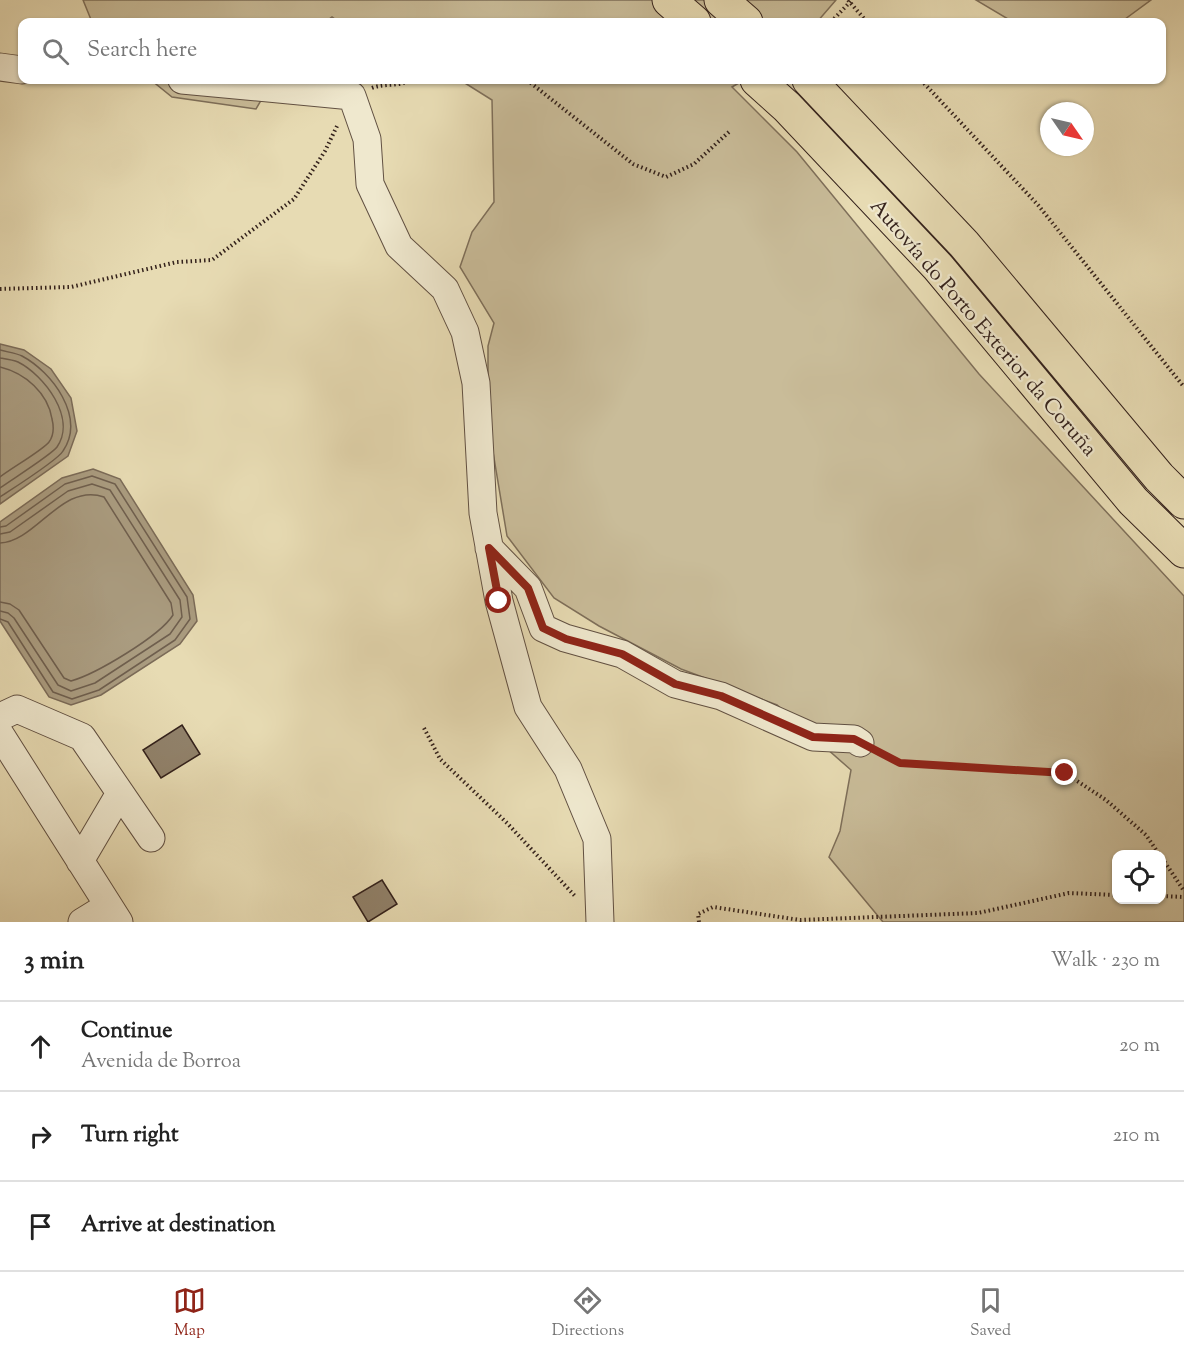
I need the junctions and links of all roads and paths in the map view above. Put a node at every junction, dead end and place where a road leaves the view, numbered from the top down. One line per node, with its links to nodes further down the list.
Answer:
1 (669, 0): 4 (highway)
2 (721, 0): 5 (highway)
3 (850, 1): 6 (path); 7 (path)
4 (689, 18)
5 (741, 18)
6 (835, 18)
7 (864, 18)
8 (0, 67): 9 (street)
9 (18, 69)
10 (224, 84): 18 (street)
11 (381, 84): 18 (path)
12 (381, 84): 13 (path)
13 (402, 84)
14 (532, 84): 19 (path)
15 (761, 84): 24 (highway, Autovía do Porto Exterior da Coruña)
16 (813, 84): 22 (highway, Autovía do Porto Exterior da Coruña)
17 (925, 84): 21 (path)
18 (352, 96): 20 (path); 23 (street)
19 (731, 130)
20 (0, 289)
21 (1184, 387)
22 (1184, 502)
23 (489, 548): 28 (street); 41 (street)
24 (1184, 551)
25 (0, 717): 29 (street)
26 (423, 728): 38 (path)
27 (0, 734): 32 (street)
28 (860, 743): 31 (path)
29 (120, 793): 30 (street); 32 (street)
30 (151, 837)
31 (1156, 850)
32 (80, 861): 39 (street)
33 (1166, 865): 34 (path)
34 (1184, 891)
35 (1112, 895): 42 (path)
36 (1166, 896): 37 (path)
37 (1184, 897)
38 (580, 902)
39 (113, 914): 40 (street)
40 (82, 922)
41 (600, 922)
42 (699, 922)

